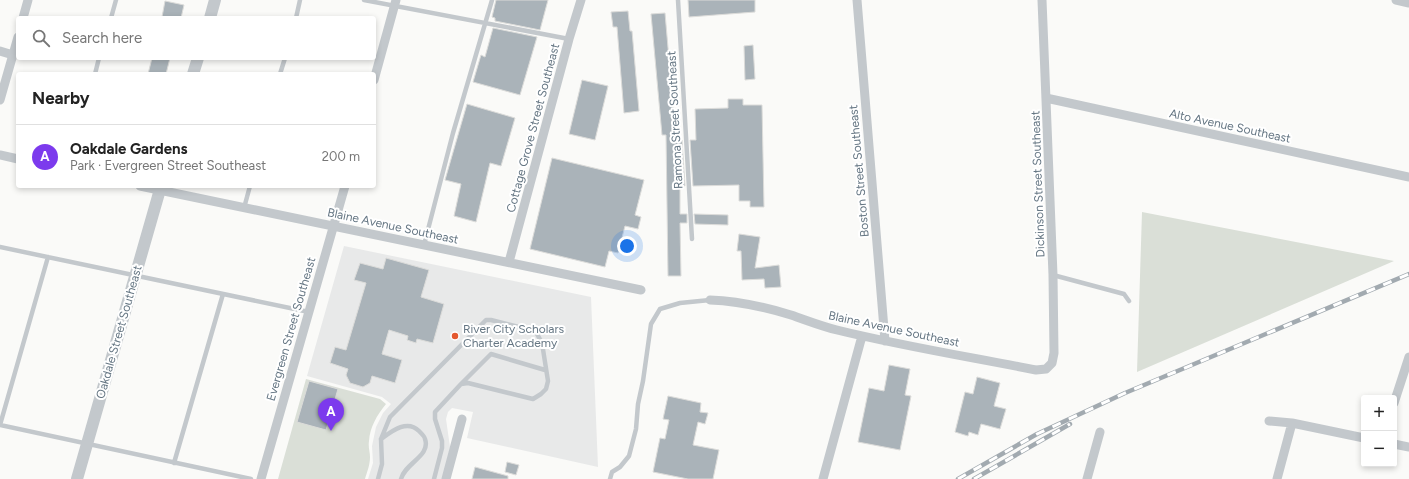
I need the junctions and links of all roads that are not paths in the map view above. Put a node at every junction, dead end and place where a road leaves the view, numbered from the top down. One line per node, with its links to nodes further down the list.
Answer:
1 (28, 0): 14 (street)
2 (116, 0): 15 (lane)
3 (215, 0): 16 (street)
4 (300, 0): 17 (lane)
5 (364, 0): 12 (lane)
6 (492, 0): 18 (lane)
7 (581, 0): 19 (street, Cottage Grove Street Southeast)
8 (678, 0): 40 (lane, Ramona Street Southeast)
9 (858, 0): 53 (street, Boston Street Southeast)
10 (1042, 0): 30 (street, Dickinson Street Southeast)
11 (1396, 0): 13 (street)
12 (395, 3): 18 (lane); 29 (street)
13 (1409, 3)
14 (24, 16)
15 (112, 16)
16 (211, 16)
17 (296, 16)
18 (486, 24): 19 (lane); 41 (lane)
19 (569, 39): 44 (street, Cottage Grove Street Southeast)
20 (16, 44): 22 (street)
21 (0, 51): 22 (street)
22 (13, 55): 31 (street)
23 (98, 60): 26 (lane)
24 (197, 60): 27 (street)
25 (284, 60): 28 (lane)
26 (96, 72)
27 (194, 72)
28 (281, 72)
29 (376, 73)
30 (1046, 98): 34 (street, Alto Avenue Southeast); 45 (street, Dickinson Street Southeast)
31 (0, 100)
32 (0, 155): 33 (street)
33 (16, 159)
34 (1409, 177)
35 (160, 188): 38 (street, Blaine Avenue Southeast); 46 (street, Oakdale Street Southeast)
36 (249, 188): 38 (lane)
37 (343, 188): 39 (street, Evergreen Street Southeast)
38 (244, 208): 39 (street, Blaine Avenue Southeast)
39 (333, 226): 41 (street, Blaine Avenue Southeast); 51 (street, Evergreen Street Southeast)
40 (692, 239)
41 (424, 245): 44 (street, Blaine Avenue Southeast)
42 (0, 247): 43 (lane)
43 (48, 257): 46 (lane); 62 (lane)
44 (509, 262): 47 (street, Blaine Avenue Southeast)
45 (1053, 274): 50 (lane); 55 (street, Dickinson Street Southeast)
46 (135, 276): 48 (lane); 66 (street, Oakdale Street Southeast)
47 (641, 290)
48 (223, 294): 51 (lane); 69 (lane)
49 (710, 300): 52 (street, Blaine Avenue Southeast); 77 (lane)
50 (1129, 301)
51 (309, 312): 72 (street, Evergreen Street Southeast)
52 (862, 336): 53 (street, Blaine Avenue Southeast); 78 (street)
53 (885, 341): 55 (street, Blaine Avenue Southeast)
54 (1409, 357): 58 (street)
55 (1050, 366)
56 (545, 370): 57 (lane); 57 (lane); 65 (lane)
57 (461, 384): 75 (lane)
58 (1397, 395)
59 (462, 419): 76 (street)
60 (1269, 421): 61 (street)
61 (1292, 423): 64 (street); 80 (street)
62 (0, 425): 66 (lane)
63 (1100, 432): 79 (street)
64 (1361, 437)
65 (381, 439): 73 (lane); 74 (lane)
66 (87, 444): 69 (lane); 70 (street, Oakdale Street Southeast)
67 (1397, 445): 68 (street)
68 (1409, 447)
69 (174, 463): 71 (lane)
70 (77, 479)
71 (251, 479)
72 (261, 479)
73 (378, 479)
74 (401, 479)
75 (434, 479)
76 (446, 479)
77 (610, 479)
78 (823, 479)
79 (1087, 479)
80 (1277, 479)

